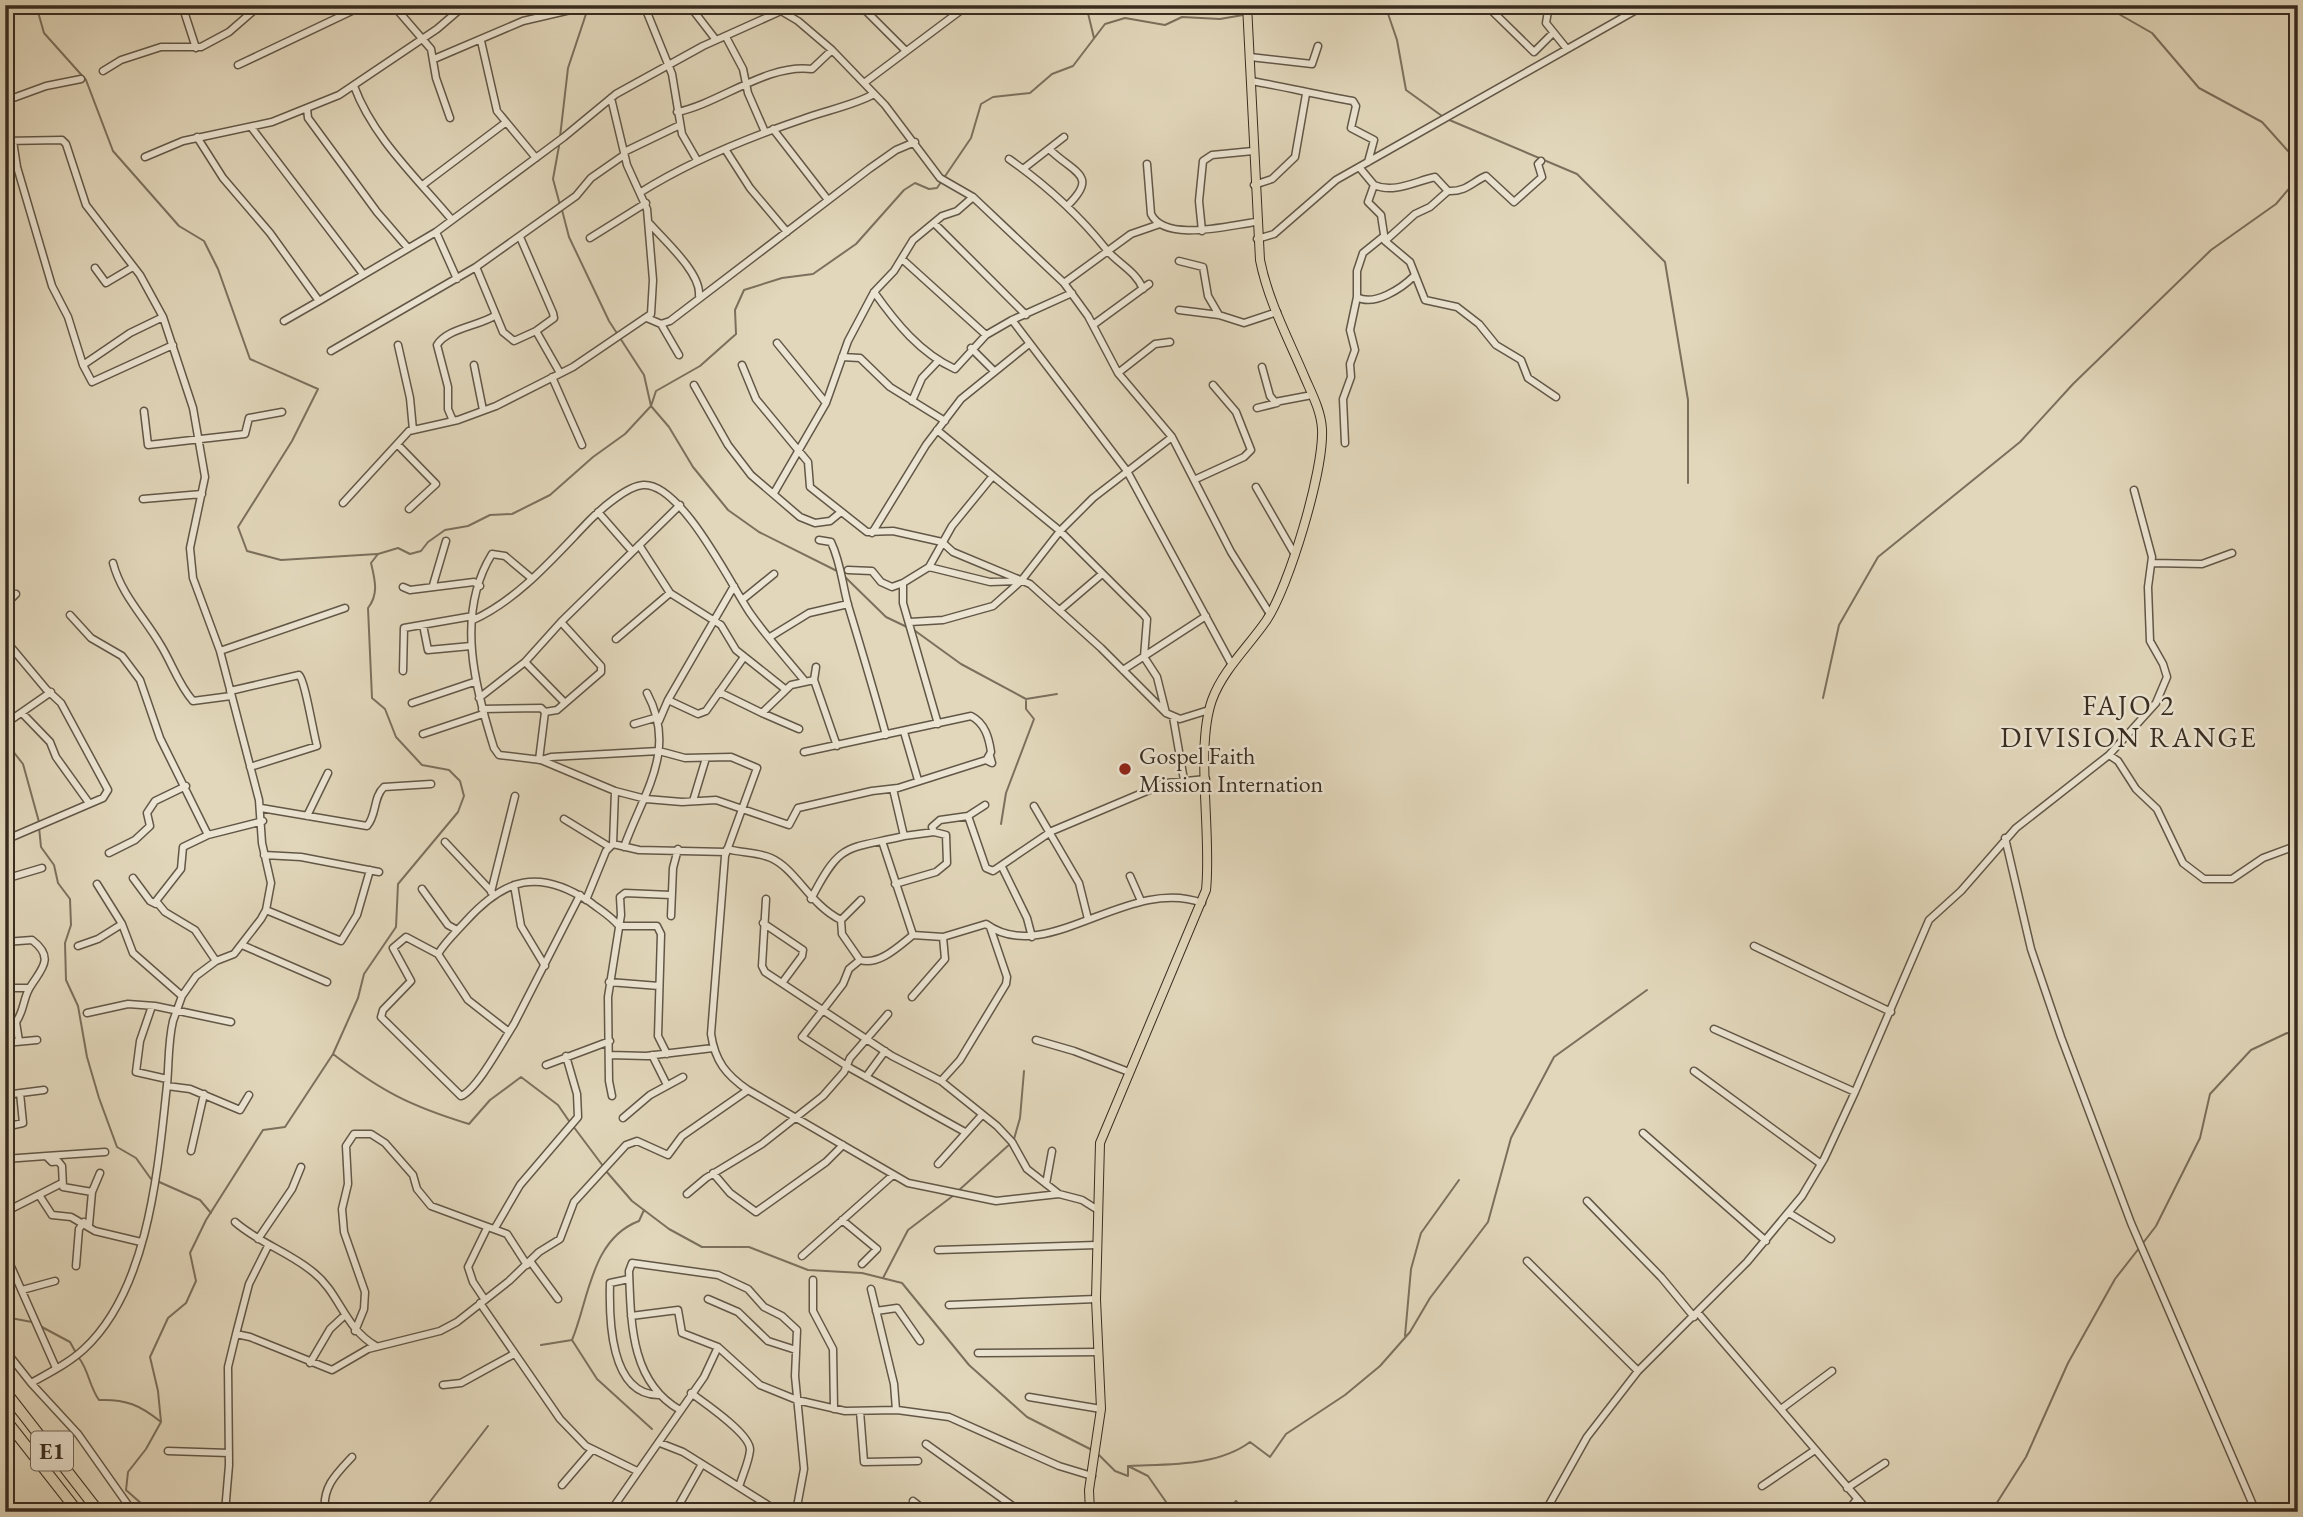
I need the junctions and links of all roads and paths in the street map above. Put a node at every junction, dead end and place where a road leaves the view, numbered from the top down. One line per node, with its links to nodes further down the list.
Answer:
1 (182, 5): 24 (street)
2 (260, 5): 24 (street)
3 (393, 5): 20 (street)
4 (465, 5): 20 (street)
5 (644, 5): 31 (street)
6 (690, 5): 21 (street)
7 (771, 5): 17 (street)
8 (860, 5): 27 (street)
9 (968, 5): 27 (street)
10 (1247, 5): 28 (main road)
11 (1486, 5): 18 (street)
12 (1549, 5): 18 (street)
13 (1645, 5): 25 (street)
14 (376, 6): 15 (street)
15 (354, 7): 30 (street)
16 (583, 7): 22 (street)
17 (781, 11): 19 (street); 26 (street)
18 (1553, 33): 25 (street)
19 (726, 37): 21 (street); 35 (street)
20 (423, 39): 29 (street); 37 (street)
21 (716, 40): 31 (street)
22 (481, 41): 29 (street); 45 (street)
23 (1318, 46): 28 (street)
24 (196, 48): 32 (street)
25 (1567, 49): 64 (street)
26 (832, 50): 35 (street); 36 (street)
27 (905, 50): 36 (street)
28 (1250, 57): 34 (main road)
29 (434, 59): 44 (street)
30 (238, 65)
31 (668, 66): 40 (street); 43 (street)
32 (103, 71)
33 (81, 79): 41 (street)
34 (1251, 81): 39 (street); 57 (main road)
35 (746, 83): 43 (street); 49 (street)
36 (864, 83): 38 (street)
37 (354, 86): 42 (street); 68 (street)
38 (874, 94): 48 (street); 54 (street)
39 (1306, 94): 64 (street); 69 (street)
40 (611, 98): 58 (street); 60 (street)
41 (5, 101)
42 (307, 108): 47 (street); 89 (street)
43 (677, 112): 46 (street)
44 (450, 118)
45 (505, 123): 60 (street); 68 (street)
46 (680, 125): 58 (street); 62 (street)
47 (251, 127): 50 (street); 96 (street)
48 (773, 129): 49 (street); 74 (street)
49 (765, 132): 55 (street)
50 (197, 137): 59 (street); 104 (street)
51 (1065, 137): 56 (street)
52 (5, 141): 53 (street)
53 (13, 141): 93 (street); 128 (street)
54 (915, 142): 73 (street); 74 (street)
55 (725, 149): 62 (street); 84 (street)
56 (1049, 149): 67 (street); 76 (street)
57 (1253, 151): 69 (main road); 82 (street)
58 (624, 154): 72 (street); 85 (street)
59 (145, 157)
60 (536, 158): 77 (street)
61 (1009, 159): 67 (street)
62 (697, 160): 72 (street)
63 (1542, 161): 71 (street)
64 (1368, 162): 66 (street)
65 (1147, 164): 80 (street)
66 (1359, 167): 70 (street); 87 (street)
67 (1023, 169): 76 (street)
68 (424, 184): 77 (street)
69 (1254, 185): 78 (main road)
70 (1374, 185): 71 (street); 88 (street)
71 (1448, 191): 88 (street)
72 (641, 192): 75 (street)
73 (973, 197): 81 (street); 99 (street)
74 (828, 200): 84 (street)
75 (646, 203): 79 (street); 86 (street)
76 (1067, 206): 90 (street)
77 (452, 220): 83 (street)
78 (1256, 222): 82 (street); 87 (main road)
79 (649, 223): 102 (street); 111 (street)
80 (1160, 224): 82 (street); 90 (street)
81 (935, 225): 91 (street); 108 (street)
82 (1202, 231)
83 (436, 232): 89 (street); 98 (street)
84 (787, 232): 102 (street)
85 (520, 237): 94 (street); 116 (street)
86 (590, 238)
87 (1257, 239): 106 (main road)
88 (1384, 239): 97 (street); 103 (street)
89 (408, 248): 96 (street)
90 (1107, 251): 99 (street); 115 (street)
91 (902, 259): 100 (street); 117 (street)
92 (1179, 261): 109 (street)
93 (133, 267): 95 (street); 110 (street)
94 (476, 267): 98 (street); 107 (street)
95 (95, 268)
96 (363, 274): 104 (street)
97 (1414, 276): 103 (street); 139 (street)
98 (457, 279): 124 (street)
99 (1064, 282): 101 (street)
100 (874, 292): 126 (street); 127 (street)
101 (1072, 293): 108 (street); 115 (street)
102 (699, 295): 114 (street)
103 (1357, 297): 153 (street)
104 (318, 301): 113 (street)
105 (1179, 310): 109 (street)
106 (1277, 312): 109 (street); 138 (main road)
107 (496, 315): 116 (street); 147 (street)
108 (1026, 315): 112 (street)
109 (1219, 315)
110 (163, 317): 121 (street); 128 (street)
111 (647, 318): 114 (street); 133 (street)
112 (1012, 320): 117 (street); 120 (street)
113 (284, 321)
114 (661, 324): 125 (street)
115 (1093, 325): 134 (street)
116 (536, 331): 133 (street)
117 (986, 335): 123 (street)
118 (1170, 342): 134 (street)
119 (776, 343): 142 (street)
120 (1029, 344): 132 (street); 157 (street)
121 (173, 345): 128 (street); 152 (street)
122 (398, 345): 149 (street)
123 (971, 348): 127 (street); 132 (street)
124 (331, 351)
125 (680, 355)
126 (842, 357): 140 (street); 142 (street)
127 (939, 360): 140 (street)
128 (83, 365)
129 (474, 365): 144 (street)
130 (743, 365): 156 (street)
131 (1262, 367): 141 (street)
132 (994, 371): 148 (street)
133 (560, 373): 135 (street)
134 (1118, 373): 151 (street)
135 (552, 376): 144 (street); 155 (street)
136 (694, 385): 162 (street)
137 (1213, 385): 159 (street)
138 (1312, 395): 141 (street); 179 (main road)
139 (1556, 397)
140 (912, 401): 148 (street)
141 (1279, 402): 143 (street)
142 (826, 403): 156 (street)
143 (1257, 408)
144 (483, 410): 147 (street)
145 (144, 411): 152 (street)
146 (282, 412): 152 (street)
147 (453, 421): 149 (street)
148 (944, 421): 150 (street)
149 (413, 430): 154 (street)
150 (937, 430): 158 (street); 170 (street)
151 (1172, 437): 157 (street); 159 (street)
152 (198, 440): 163 (street)
153 (1345, 443)
154 (398, 445): 165 (street); 167 (street)
155 (582, 445)
156 (800, 451): 162 (street); 169 (street)
157 (1127, 471): 172 (street); 203 (street)
158 (992, 478): 172 (street); 176 (street)
159 (1196, 479): 201 (street)
160 (1256, 487): 179 (street)
161 (2134, 490): 182 (street)
162 (774, 493): 169 (street)
163 (202, 494): 164 (street); 213 (street)
164 (143, 499)
165 (343, 503)
166 (680, 505): 168 (street); 177 (street); 192 (street)
167 (409, 509)
168 (598, 512): 178 (street); 187 (street)
169 (841, 512): 173 (street)
170 (884, 516): 171 (street); 173 (street)
171 (893, 531): 173 (street); 176 (street)
172 (1060, 531): 186 (street); 188 (street)
173 (872, 533)
174 (819, 540): 197 (street)
175 (446, 541): 190 (street)
176 (942, 542): 183 (street); 188 (street)
177 (639, 545): 178 (street); 194 (street)
178 (632, 551): 205 (street)
179 (1294, 553): 201 (main road)
180 (2232, 553): 182 (street)
181 (113, 563): 228 (street)
182 (2153, 563): 251 (street)
183 (929, 567): 188 (street); 189 (street)
184 (848, 570): 189 (street)
185 (774, 574): 196 (street)
186 (1102, 574): 200 (street); 215 (street)
187 (530, 578): 191 (street); 204 (street)
188 (1021, 581): 200 (street); 207 (street)
189 (903, 583): 207 (street)
190 (433, 585): 191 (street); 193 (street)
191 (480, 586): 204 (street)
192 (734, 586): 196 (street); 206 (street)
193 (402, 587)
194 (670, 593): 206 (street); 210 (street)
195 (16, 594): 198 (street)
196 (742, 600): 209 (street)
197 (848, 604): 209 (street); 247 (street)
198 (5, 605)
199 (345, 608): 213 (street)
200 (1060, 609): 219 (street)
201 (1270, 614): 217 (main road)
202 (70, 615): 260 (street)
203 (1206, 616): 215 (street); 217 (street)
204 (473, 618): 208 (street); 212 (street)
205 (561, 622): 216 (street); 231 (street)
206 (713, 622): 214 (street); 230 (street)
207 (910, 622): 243 (street)
208 (423, 625): 212 (street); 220 (street)
209 (770, 637): 221 (street)
210 (616, 639)
211 (5, 640): 225 (street)
212 (471, 646): 223 (street)
213 (220, 651): 228 (street)
214 (744, 657): 224 (street); 226 (street)
215 (1144, 657): 219 (street); 238 (street)
216 (525, 662): 229 (street); 231 (street)
217 (1232, 665): 233 (main road)
218 (816, 667): 222 (street)
219 (1123, 670): 238 (street)
220 (403, 671)
221 (804, 680): 222 (street); 224 (street)
222 (814, 680): 248 (street)
223 (474, 682): 229 (street); 232 (street)
224 (785, 689): 237 (street)
225 (51, 692): 235 (street); 266 (street)
226 (719, 692): 230 (street); 237 (street)
227 (648, 693): 240 (street)
228 (230, 694): 254 (street); 254 (street)
229 (479, 698): 234 (street)
230 (668, 700): 240 (street)
231 (564, 702): 236 (street)
232 (412, 703)
233 (1209, 710): 239 (street); 257 (main road)
234 (482, 711): 236 (street); 246 (street); 253 (street)
235 (22, 712): 241 (street); 266 (street)
236 (545, 712): 253 (street)
237 (762, 713): 244 (street)
238 (1166, 713): 239 (street)
239 (1173, 717): 256 (street)
240 (659, 719): 242 (street); 249 (street)
241 (5, 724)
242 (634, 724)
243 (938, 724): 245 (street); 258 (street)
244 (799, 729)
245 (904, 732): 247 (street); 258 (street)
246 (423, 734)
247 (886, 735): 248 (street)
248 (837, 746): 250 (street)
249 (659, 751): 252 (street); 253 (street); 264 (street)
250 (804, 752)
251 (2109, 755): 279 (street); 284 (street)
252 (706, 758): 265 (street); 270 (street)
253 (540, 760): 262 (street)
254 (250, 767): 269 (street)
255 (328, 773): 271 (street)
256 (1184, 779): 257 (street); 276 (street)
257 (1206, 779): 308 (main road)
258 (918, 780): 261 (street)
259 (431, 784): 271 (street)
260 (186, 786): 277 (street); 288 (street)
261 (893, 789): 270 (street); 278 (street)
262 (615, 791): 264 (street); 283 (street)
263 (515, 796): 301 (street)
264 (646, 799): 265 (street); 285 (street)
265 (693, 801): 270 (street)
266 (89, 803): 280 (street)
267 (985, 805): 272 (street)
268 (1034, 806): 276 (street)
269 (261, 808): 271 (street); 274 (street)
270 (744, 808): 287 (street)
271 (307, 816)
272 (968, 816): 275 (street); 290 (street)
273 (564, 819): 283 (street)
274 (263, 821): 277 (street); 289 (street)
275 (934, 832): 278 (street); 298 (street)
276 (1048, 833): 290 (street); 312 (street)
277 (208, 835): 309 (street)
278 (904, 836): 281 (street)
279 (2006, 838): 340 (street); 496 (street)
280 (5, 841)
281 (882, 841): 298 (street); 305 (street)
282 (445, 842): 301 (street)
283 (610, 845): 285 (street); 303 (street)
284 (2298, 845)
285 (624, 847): 286 (street)
286 (678, 849): 287 (street); 302 (street)
287 (727, 850): 305 (street); 353 (street)
288 (109, 853)
289 (264, 855): 292 (street); 310 (street)
290 (1002, 867): 321 (street)
291 (42, 868): 296 (street)
292 (370, 870): 293 (street); 310 (street)
293 (379, 872)
294 (1130, 876): 307 (street)
295 (133, 878): 309 (street)
296 (5, 879)
297 (97, 884): 315 (street)
298 (895, 884): 319 (street)
299 (514, 885): 301 (street); 303 (street); 329 (street)
300 (422, 889): 318 (street)
301 (492, 892): 318 (street)
302 (671, 895): 311 (street); 316 (street)
303 (583, 897): 316 (street); 329 (street)
304 (766, 899): 314 (street)
305 (811, 899): 313 (street)
306 (862, 900): 313 (street)
307 (1141, 901): 308 (street); 312 (street)
308 (1202, 903): 361 (main road)
309 (156, 904): 328 (street)
310 (266, 910): 323 (street)
311 (671, 916)
312 (1088, 919): 321 (street)
313 (841, 920): 327 (street)
314 (763, 923): 332 (street); 332 (street)
315 (122, 924): 324 (street); 336 (street)
316 (619, 926): 331 (street); 333 (street)
317 (990, 927): 320 (street); 321 (street); 365 (street)
318 (457, 930): 326 (street)
319 (913, 935): 320 (street); 327 (street)
320 (943, 937): 337 (street)
321 (1032, 937)
322 (5, 942): 335 (street)
323 (242, 945): 328 (street); 330 (street)
324 (78, 946)
325 (1754, 946): 340 (street)
326 (438, 954): 346 (street); 346 (street)
327 (860, 960): 339 (street)
328 (216, 961): 336 (street)
329 (545, 966): 346 (street)
330 (327, 982)
331 (609, 982): 333 (street); 351 (street)
332 (782, 982): 339 (street)
333 (659, 986): 355 (street)
334 (5, 988): 335 (street)
335 (29, 988): 350 (street)
336 (182, 996): 342 (street)
337 (912, 998)
338 (152, 1006): 341 (street); 342 (street); 366 (street)
339 (821, 1009): 347 (street); 360 (street)
340 (1891, 1012): 370 (street)
341 (87, 1013)
342 (177, 1013): 344 (street); 366 (street)
343 (888, 1014): 347 (street)
344 (231, 1022)
345 (1714, 1029): 370 (street)
346 (509, 1032)
347 (867, 1038): 354 (street); 360 (street)
348 (37, 1040): 350 (street)
349 (1036, 1040): 361 (street)
350 (19, 1041): 352 (street)
351 (610, 1041): 356 (street); 358 (street)
352 (5, 1043)
353 (713, 1048): 355 (street); 369 (street)
354 (885, 1051): 364 (street); 365 (street)
355 (667, 1054): 357 (street)
356 (610, 1055): 357 (street); 375 (street)
357 (652, 1055): 367 (street)
358 (566, 1056): 359 (street); 407 (street)
359 (547, 1065)
360 (846, 1066): 364 (street); 377 (street)
361 (1129, 1072): 401 (main road)
362 (1693, 1072): 389 (street)
363 (683, 1077): 367 (street)
364 (866, 1077): 380 (street)
365 (941, 1081): 376 (street)
366 (167, 1083): 372 (street); 411 (street)
367 (667, 1085): 378 (street)
368 (44, 1090): 371 (street)
369 (748, 1090): 377 (street); 418 (street)
370 (1855, 1092): 389 (street)
371 (20, 1093): 373 (street); 379 (street)
372 (204, 1094): 374 (street); 383 (street)
373 (5, 1095)
374 (249, 1095)
375 (612, 1096)
376 (982, 1115): 380 (street); 395 (street)
377 (798, 1117): 382 (street); 392 (street)
378 (623, 1118)
379 (5, 1127)
380 (965, 1132): 388 (street)
381 (1643, 1133): 410 (street)
382 (843, 1145): 392 (street); 393 (street)
383 (191, 1151)
384 (1052, 1151): 395 (street)
385 (105, 1152): 386 (street)
386 (46, 1156): 387 (street); 394 (street)
387 (5, 1159)
388 (938, 1164)
389 (1821, 1164): 403 (street)
390 (301, 1167): 408 (street)
391 (100, 1173): 396 (street)
392 (713, 1173): 397 (street)
393 (893, 1175): 398 (street); 404 (street)
394 (61, 1183): 396 (street); 399 (street)
395 (1046, 1184): 398 (street)
396 (92, 1192): 406 (street)
397 (687, 1194)
398 (1059, 1194): 401 (street)
399 (39, 1195): 402 (street); 406 (street)
400 (1587, 1201): 434 (street)
401 (1098, 1210): 412 (main road)
402 (5, 1212)
403 (1789, 1213): 409 (street); 410 (street)
404 (842, 1220): 416 (street); 419 (street)
405 (235, 1222): 408 (street)
406 (86, 1223): 411 (street); 420 (street)
407 (491, 1228): 418 (street); 429 (street); 435 (street)
408 (258, 1239): 413 (street)
409 (1831, 1239)
410 (1766, 1241): 434 (street)
411 (141, 1242): 446 (street)
412 (1097, 1245): 414 (street); 428 (main road)
413 (268, 1246): 432 (street); 436 (street)
414 (938, 1251)
415 (5, 1253): 425 (street)
416 (802, 1256)
417 (1527, 1261): 447 (street)
418 (528, 1263): 426 (street); 429 (street)
419 (862, 1264)
420 (76, 1266)
421 (629, 1279): 433 (street); 441 (street); 453 (street)
422 (813, 1280): 457 (street)
423 (55, 1282): 425 (street)
424 (871, 1289): 431 (street)
425 (22, 1290): 446 (street)
426 (558, 1299)
427 (708, 1299): 441 (street)
428 (1096, 1299): 430 (street); 442 (main road)
429 (483, 1301): 438 (street); 444 (street)
430 (949, 1305)
431 (876, 1311): 437 (street); 460 (street)
432 (345, 1315): 435 (street); 445 (street)
433 (631, 1315): 439 (street); 453 (street)
434 (1696, 1315): 447 (street); 459 (street)
435 (355, 1331): 438 (street)
436 (236, 1334): 445 (street); 468 (street)
437 (920, 1341)
438 (376, 1346): 445 (street)
439 (718, 1347): 452 (street); 455 (street)
440 (5, 1350): 449 (street)
441 (796, 1350): 455 (street)
442 (1098, 1352): 443 (street); 458 (main road)
443 (978, 1353)
444 (514, 1354): 450 (street); 465 (street)
445 (310, 1363)
446 (56, 1368): 449 (street)
447 (1638, 1371): 493 (street)
448 (1832, 1371): 459 (street)
449 (31, 1383): 483 (street)
450 (443, 1385)
451 (5, 1391): 482 (highway, E1)
452 (691, 1393): 456 (street); 477 (street)
453 (658, 1395): 456 (street)
454 (1029, 1397): 458 (street)
455 (797, 1400): 457 (street); 489 (street)
456 (680, 1409): 463 (street)
457 (834, 1409): 461 (street)
458 (1101, 1409): 474 (main road)
459 (1780, 1409): 466 (street)
460 (896, 1410): 461 (street); 474 (street)
461 (860, 1411): 470 (street)
462 (5, 1419): 481 (highway, E1)
463 (660, 1443): 472 (street); 473 (street)
464 (926, 1444): 491 (street)
465 (592, 1450): 473 (street); 475 (street)
466 (1815, 1450): 476 (street); 478 (street)
467 (168, 1451): 468 (street)
468 (229, 1453): 484 (street)
469 (352, 1457): 485 (street)
470 (918, 1461)
471 (1885, 1463): 478 (street)
472 (702, 1464): 477 (street); 487 (street)
473 (637, 1471): 486 (street)
474 (1092, 1476): 492 (main road)
475 (562, 1485)
476 (1762, 1486)
477 (739, 1487): 488 (street)
478 (1847, 1488): 479 (street)
479 (1857, 1499): 494 (street); 495 (street)
480 (913, 1500): 490 (street)
481 (78, 1512)
482 (99, 1512)
483 (132, 1512)
484 (225, 1512)
485 (325, 1512)
486 (610, 1512)
487 (675, 1512)
488 (779, 1512)
489 (796, 1512)
490 (927, 1512)
491 (1021, 1512)
492 (1090, 1512)
493 (1545, 1512)
494 (1847, 1512)
495 (1869, 1512)
496 (2256, 1512)

